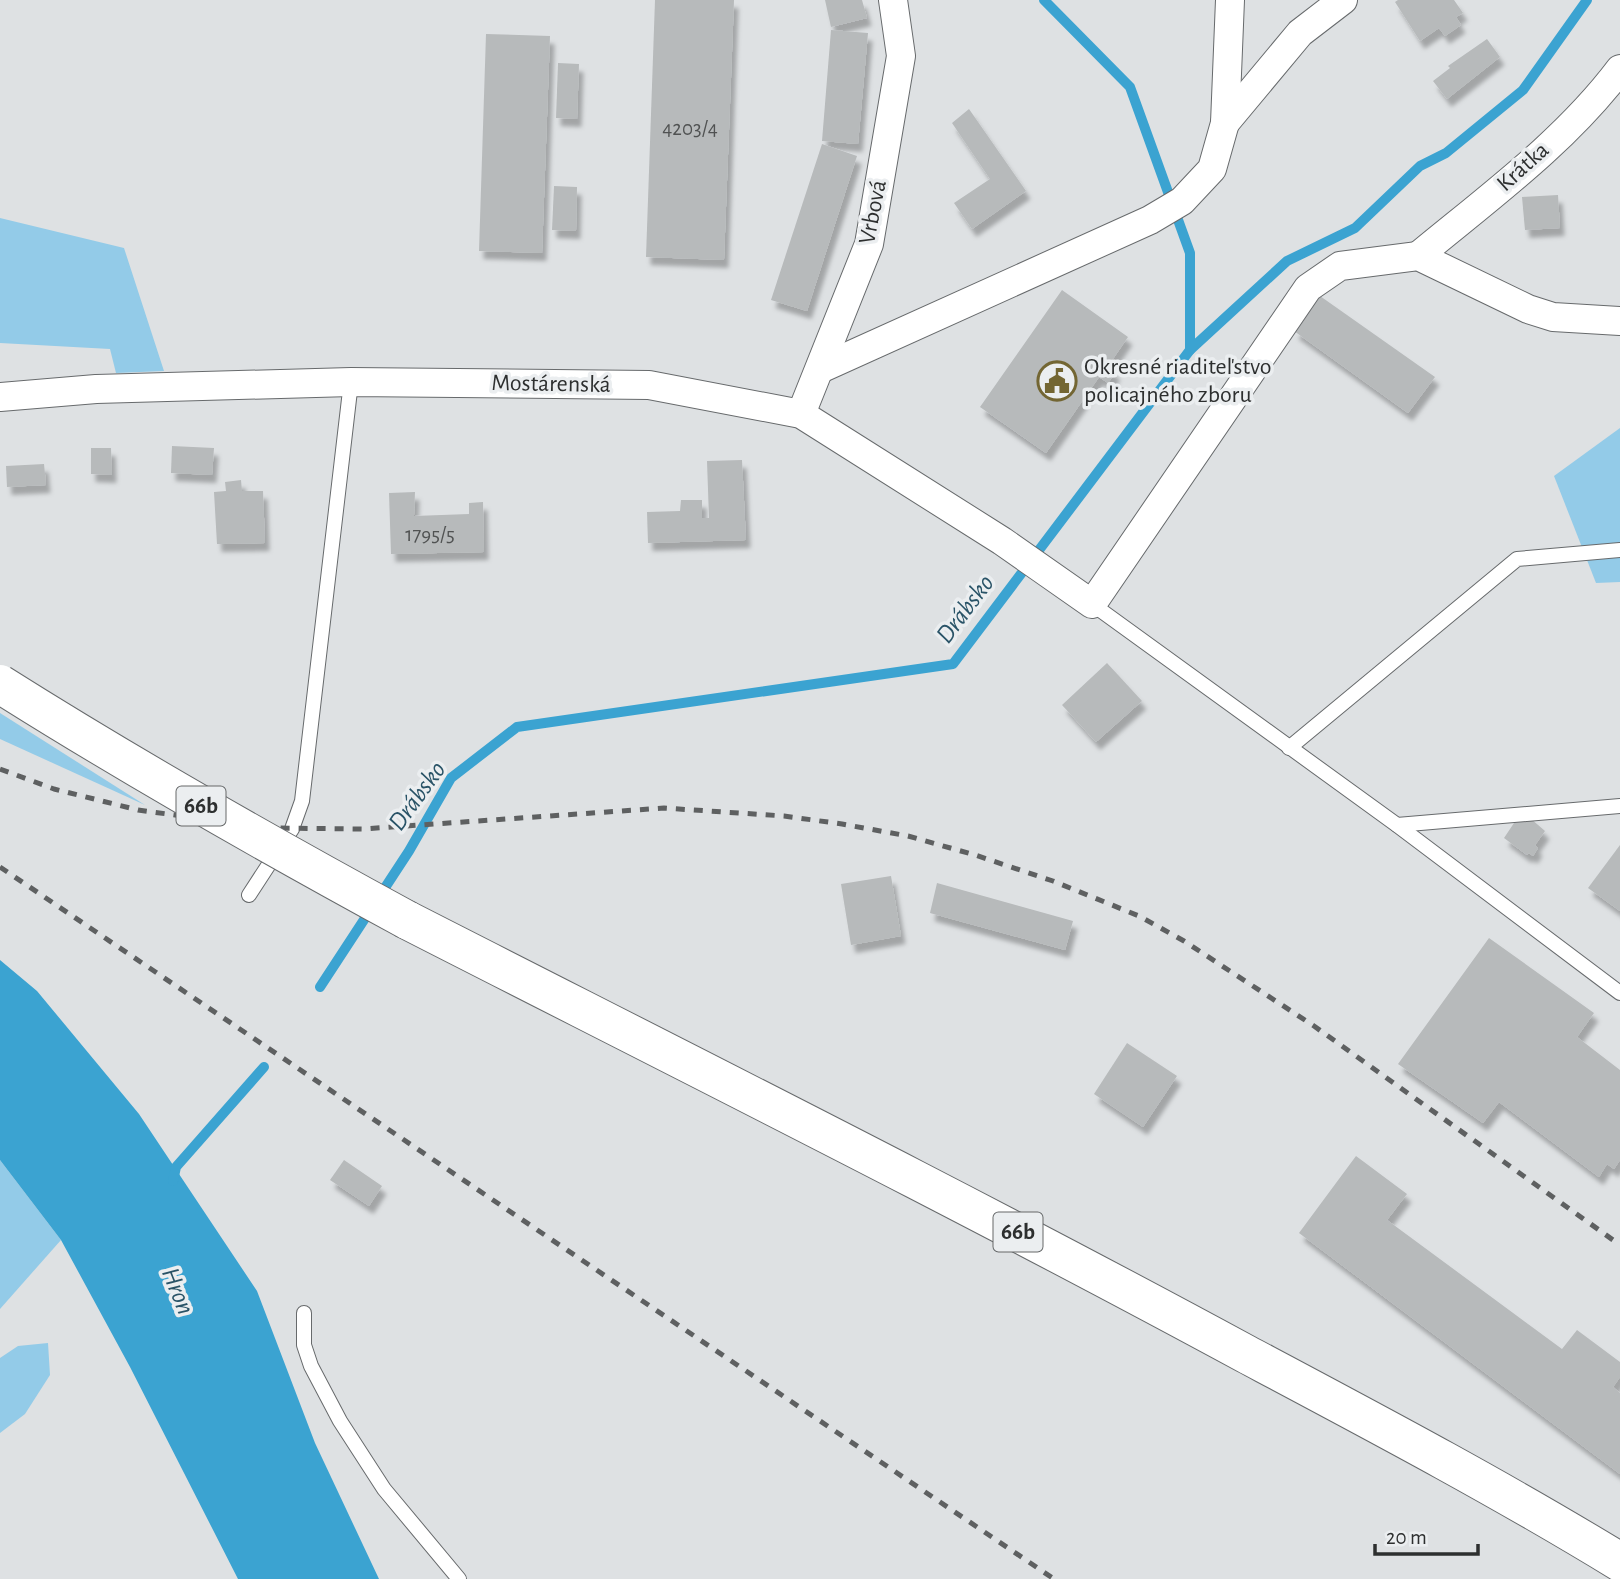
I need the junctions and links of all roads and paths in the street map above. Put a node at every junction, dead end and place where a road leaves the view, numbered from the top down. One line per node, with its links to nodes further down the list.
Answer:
1 (893, 0): 8 (street, Vrbová)
2 (1230, 0): 5 (street)
3 (1343, 0): 5 (street)
4 (1620, 69): 6 (street, Krátka)
5 (1225, 123): 8 (street)
6 (1418, 256): 7 (street); 13 (street)
7 (1620, 321)
8 (820, 369): 11 (street, Vrbová)
9 (351, 382): 10 (street, Mostárenská); 11 (street, Mostárenská); 18 (lane)
10 (0, 397)
11 (800, 414): 13 (street, Mostárenská)
12 (1620, 550): 15 (lane)
13 (1092, 604): 15 (lane)
14 (0, 684): 21 (main road, 66b, bridge)
15 (1289, 748): 17 (lane)
16 (1620, 806): 17 (lane)
17 (1397, 825): 19 (lane)
18 (249, 895)
19 (1620, 993)
20 (304, 1313): 22 (lane)
21 (1620, 1562)
22 (459, 1579)

